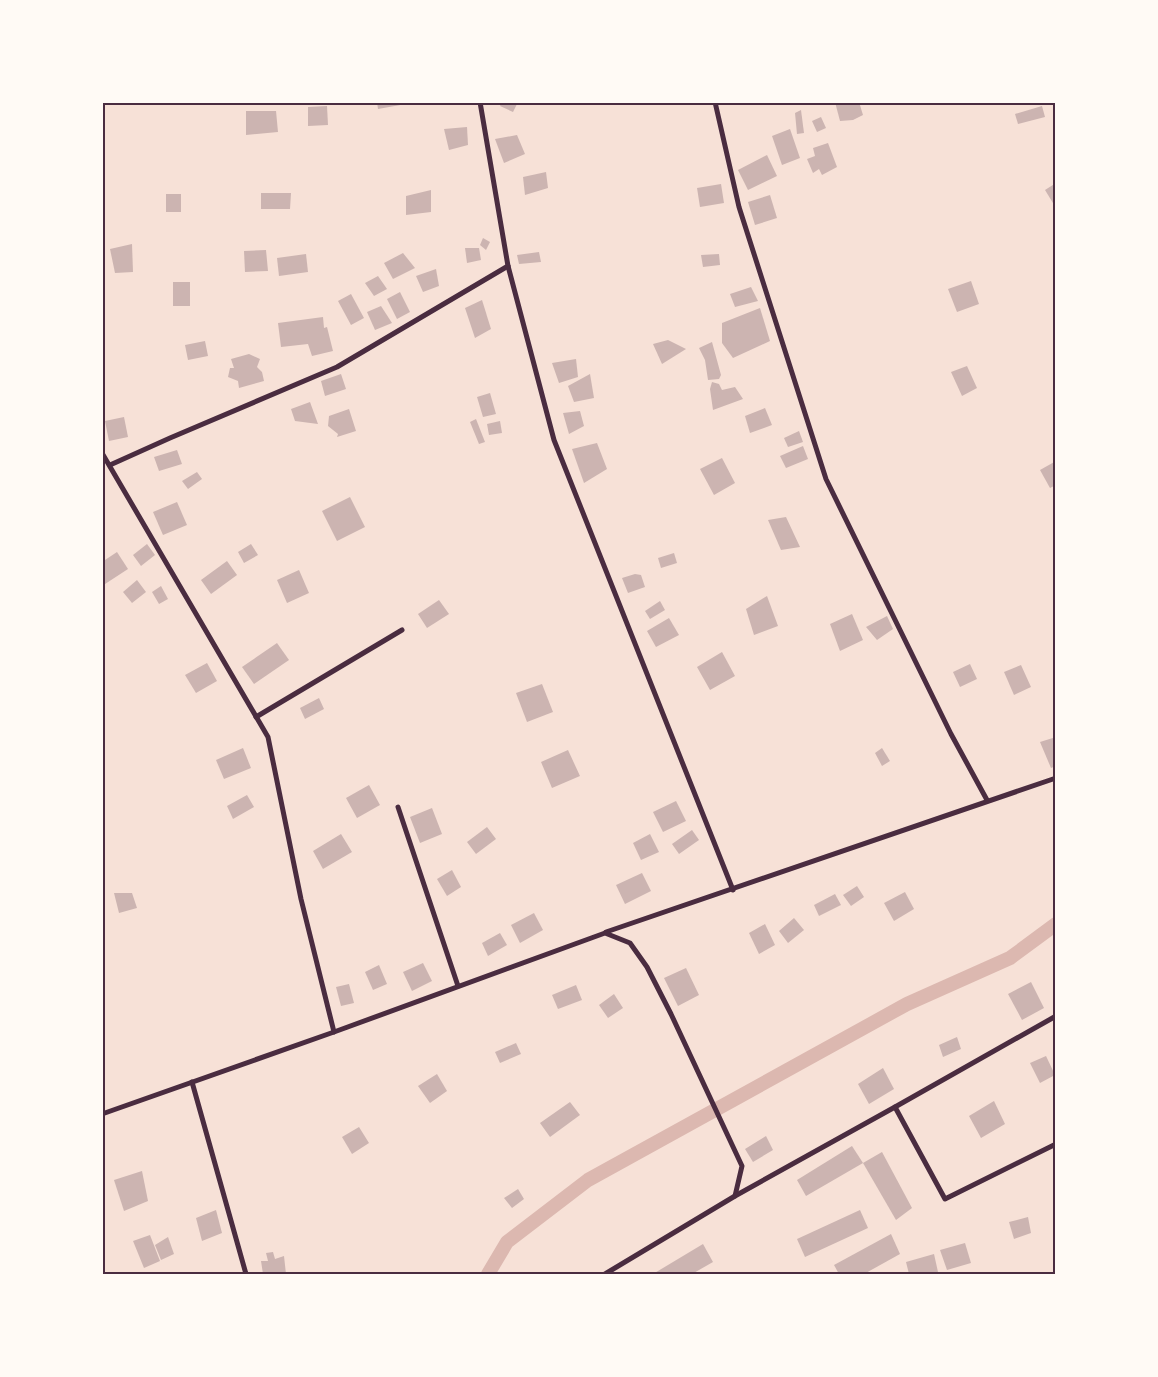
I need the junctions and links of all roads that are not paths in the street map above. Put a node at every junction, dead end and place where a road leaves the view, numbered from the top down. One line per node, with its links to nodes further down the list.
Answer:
1 (480, 102): 3 (street)
2 (715, 102): 9 (street)
3 (508, 266): 5 (street); 11 (street)
4 (102, 453): 5 (street)
5 (110, 465): 7 (street)
6 (402, 630): 7 (street)
7 (256, 718): 15 (street)
8 (1056, 778): 9 (street)
9 (987, 800): 11 (street)
10 (398, 807): 13 (street)
11 (733, 890): 12 (street)
12 (605, 932): 13 (street); 20 (street)
13 (458, 986): 15 (street)
14 (1056, 1016): 17 (street)
15 (334, 1032): 16 (street)
16 (192, 1082): 18 (street); 21 (street)
17 (896, 1107): 19 (street); 20 (street)
18 (102, 1114)
19 (1056, 1144)
20 (735, 1196): 22 (street)
21 (246, 1274)
22 (605, 1274)

